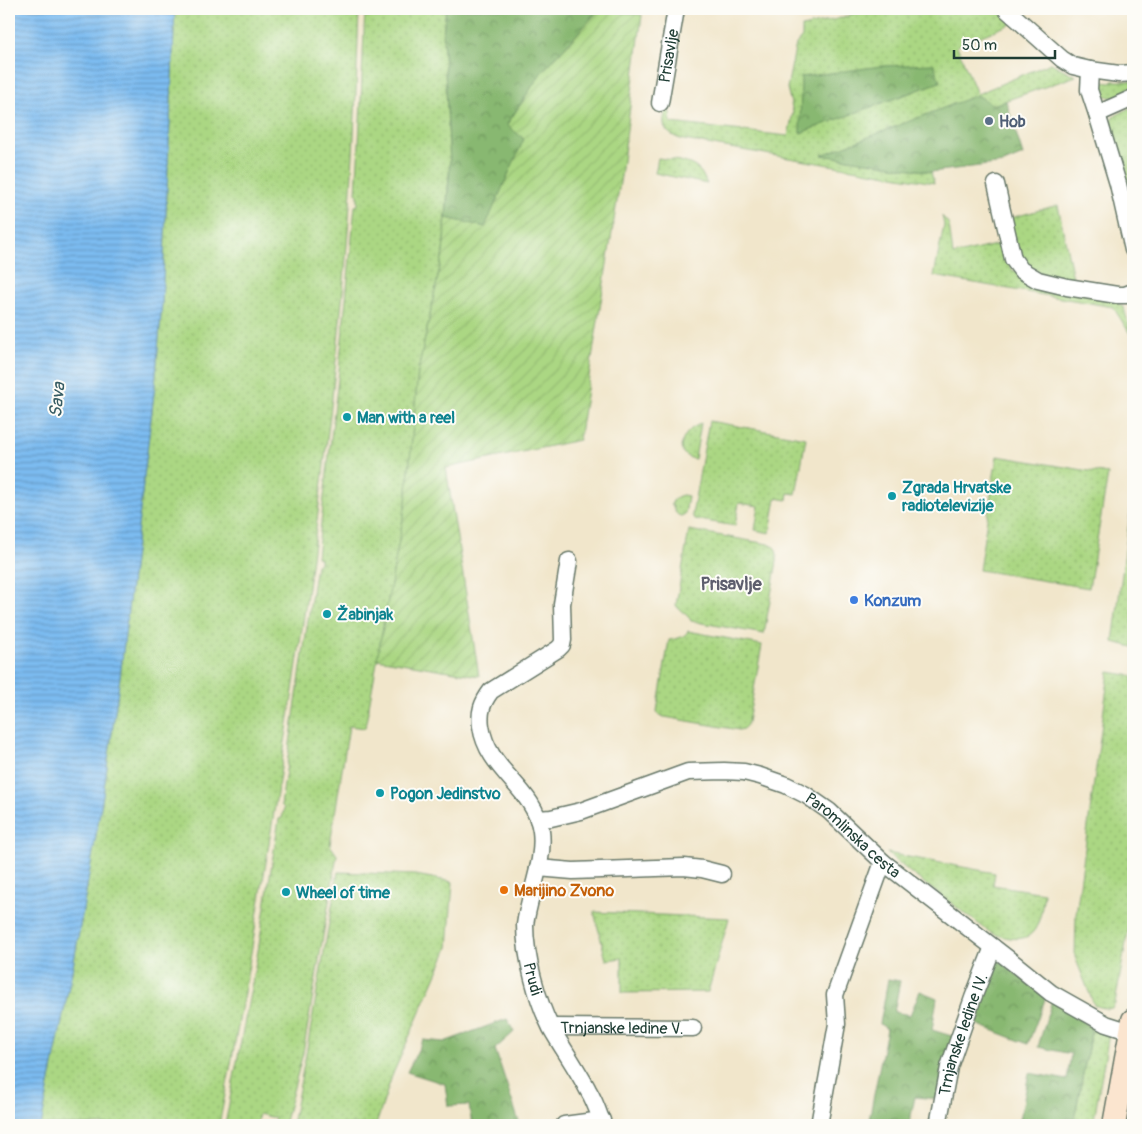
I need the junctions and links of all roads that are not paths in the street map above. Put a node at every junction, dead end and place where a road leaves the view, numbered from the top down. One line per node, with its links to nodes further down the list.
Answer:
1 (676, 9): 6 (street, Prisavlje)
2 (1006, 9): 3 (street)
3 (1090, 70): 4 (street); 7 (street)
4 (1133, 73)
5 (1133, 98): 7 (street)
6 (660, 102)
7 (1097, 114): 9 (street)
8 (996, 184): 10 (street)
9 (1133, 250)
10 (1133, 292)
11 (569, 561): 12 (street, Prudi)
12 (538, 819): 13 (street, Paromlinska cesta); 14 (street, Prudi)
13 (883, 862): 16 (street, Paromlinska cesta); 22 (street)
14 (538, 868): 15 (street); 18 (street, Prudi)
15 (722, 874)
16 (993, 947): 17 (street, Paromlinska cesta); 23 (street, Trnjanske ledine IV.)
17 (1132, 1026): 24 (main road)
18 (551, 1027): 19 (street, Trnjanske ledine V.); 20 (street, Prudi)
19 (693, 1028)
20 (602, 1123): 21 (street)
21 (564, 1125)
22 (819, 1125)
23 (938, 1125)
24 (1114, 1125)

